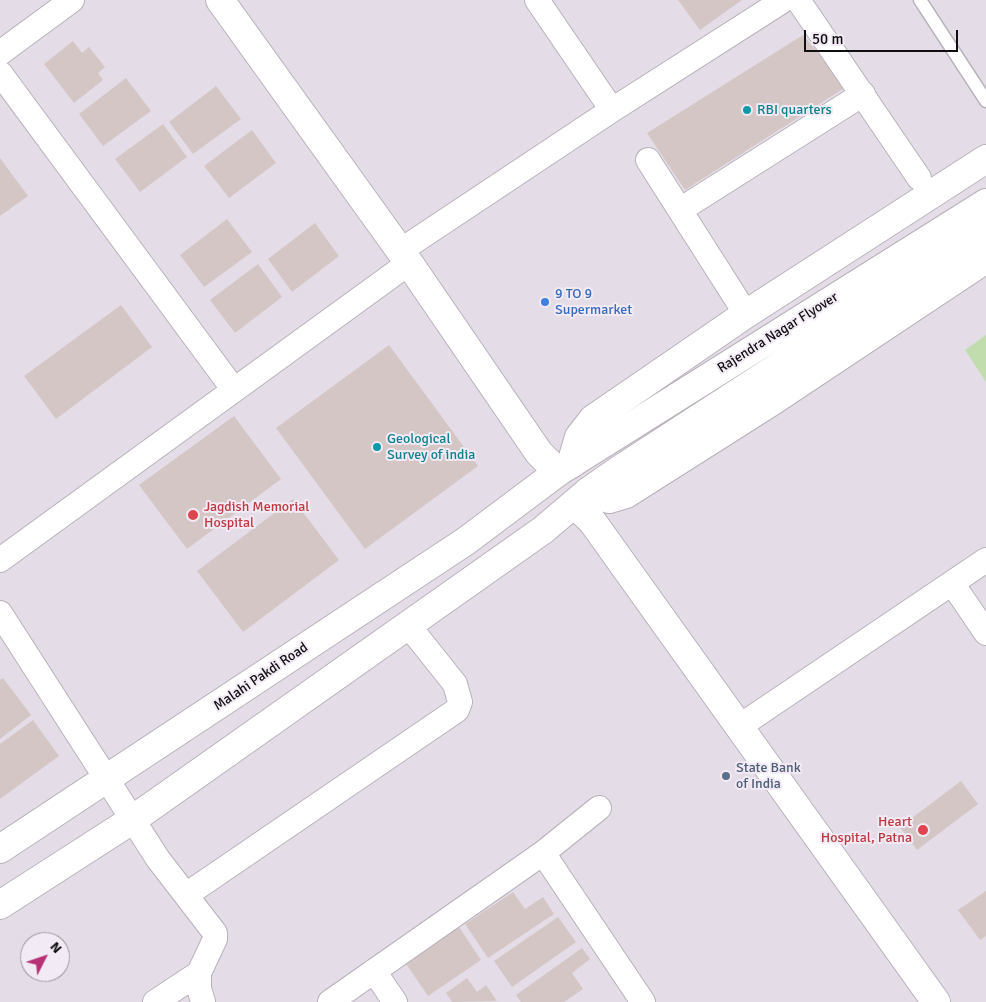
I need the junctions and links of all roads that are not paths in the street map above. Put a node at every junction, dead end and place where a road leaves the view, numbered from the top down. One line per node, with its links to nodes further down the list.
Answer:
1 (72, 0): 7 (street)
2 (220, 0): 18 (main road)
3 (537, 0): 11 (street)
4 (784, 0): 11 (street)
5 (798, 0): 9 (street)
6 (920, 0): 10 (lane)
7 (0, 53)
8 (0, 73): 21 (street)
9 (863, 94): 14 (street); 16 (street)
10 (986, 102)
11 (612, 110): 18 (street)
12 (986, 159): 20 (main road)
13 (648, 160): 16 (street)
14 (920, 178)
15 (986, 203): 22 (main road, Rajendra Nagar Flyover)
16 (680, 210): 20 (street)
17 (986, 232): 23 (main road, Rajendra Nagar Flyover)
18 (405, 257): 21 (street); 22 (main road)
19 (986, 258): 23 (main road)
20 (746, 314): 22 (main road)
21 (234, 390): 24 (street)
22 (564, 468): 31 (main road, Malahi Pakdi Road)
23 (582, 498): 28 (main road, Rajendra Nagar Flyover); 30 (main road)
24 (0, 560)
25 (986, 560): 26 (street)
26 (952, 583): 29 (street); 30 (street)
27 (0, 613): 31 (street)
28 (408, 625): 33 (main road, Rajendra Nagar Flyover); 36 (street)
29 (986, 632)
30 (740, 726): 45 (main road)
31 (107, 779): 33 (street); 34 (main road, Malahi Pakdi Road)
32 (599, 808): 35 (street)
33 (132, 820): 36 (street); 37 (main road, Rajendra Nagar Flyover)
34 (0, 849)
35 (543, 853): 38 (street); 44 (street)
36 (186, 895): 39 (street)
37 (0, 905)
38 (374, 971): 42 (street); 43 (street)
39 (199, 973): 40 (street); 41 (street)
40 (155, 1002)
41 (203, 1002)
42 (330, 1002)
43 (395, 1002)
44 (643, 1002)
45 (936, 1002)

